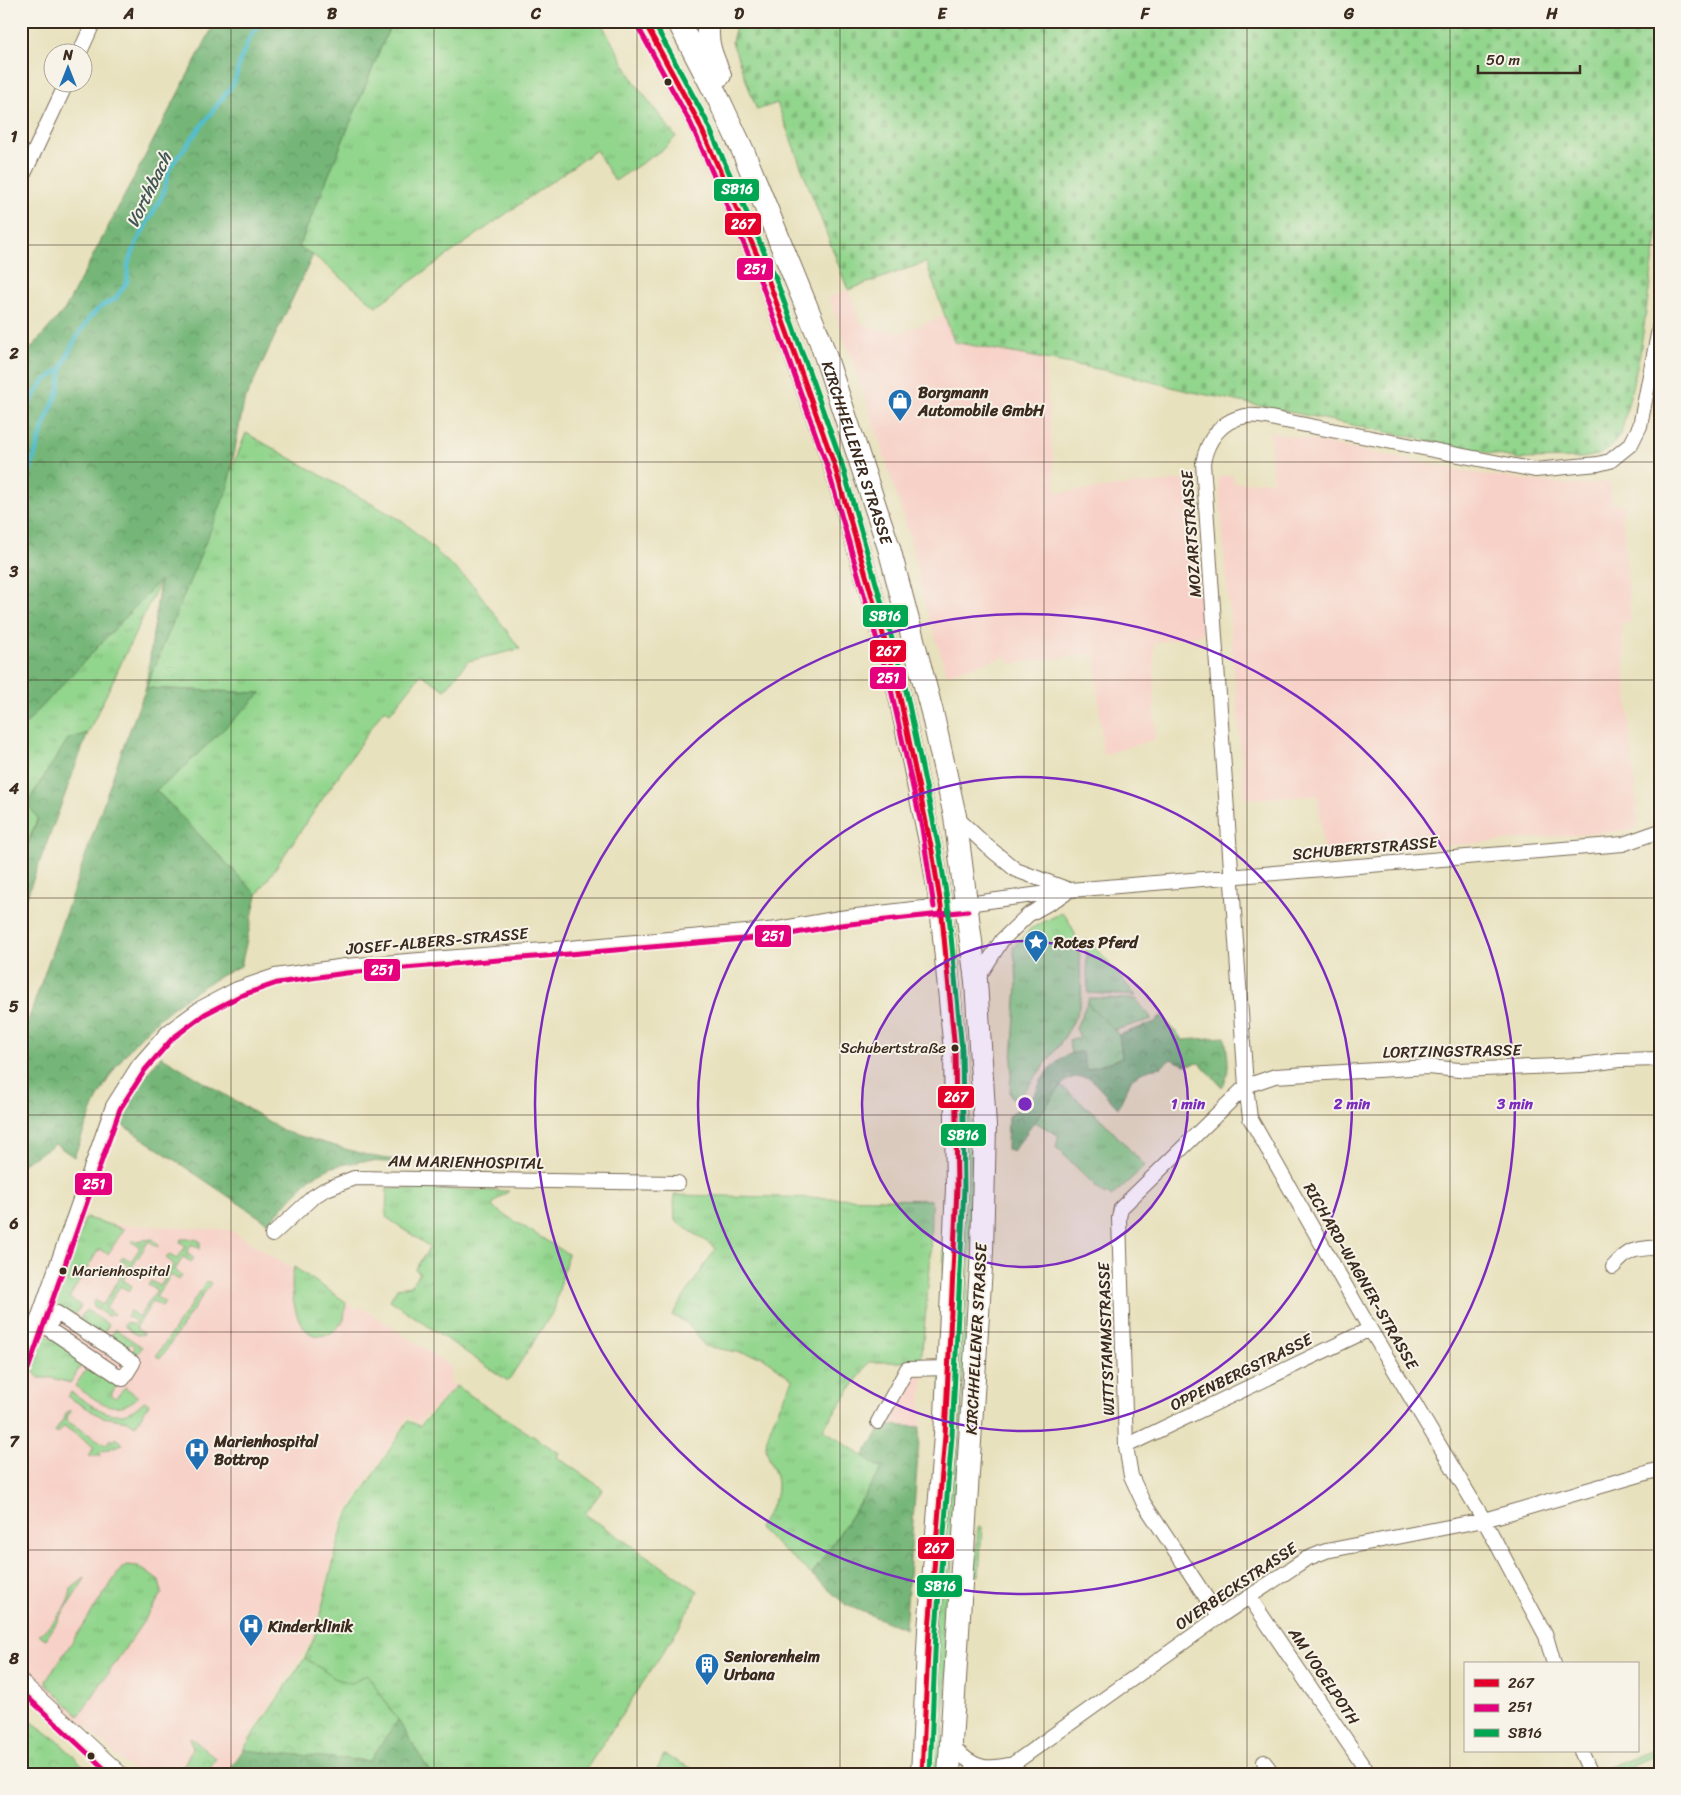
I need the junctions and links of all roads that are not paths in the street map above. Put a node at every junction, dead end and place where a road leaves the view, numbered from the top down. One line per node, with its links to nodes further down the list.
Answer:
1 (94, 21): 5 (street)
2 (644, 21): 15 (main road, KIRCHHELLENER STRASSE)
3 (678, 21): 7 (main road, KIRCHHELLENER STRASSE)
4 (709, 21): 7 (main road)
5 (85, 42)
6 (62, 92): 8 (street)
7 (720, 102): 10 (main road, KIRCHHELLENER STRASSE)
8 (21, 180)
9 (1660, 324): 12 (street, MOZARTSTRASSE)
10 (955, 816): 13 (street, SCHUBERTSTRASSE); 14 (main road, KIRCHHELLENER STRASSE)
11 (1660, 832): 12 (street, SCHUBERTSTRASSE)
12 (1232, 877): 13 (street, SCHUBERTSTRASSE); 18 (street, RICHARD-WAGNER-STRASSE)
13 (1070, 890): 14 (street, SCHUBERTSTRASSE); 16 (street, SCHUBERTSTRASSE)
14 (967, 904): 15 (street); 16 (main road, KIRCHHELLENER STRASSE)
15 (941, 906): 25 (street, JOSEF-ALBERS-STRASSE); 26 (main road, KIRCHHELLENER STRASSE)
16 (976, 981): 35 (main road, KIRCHHELLENER STRASSE)
17 (1660, 1058): 18 (street, LORTZINGSTRASSE)
18 (1246, 1086): 24 (street, RICHARD-WAGNER-STRASSE); 28 (street, WITTSTAMMSTRASSE)
19 (678, 1183): 20 (street, AM MARIENHOSPITAL)
20 (272, 1235)
21 (1660, 1247): 22 (street)
22 (1613, 1267)
23 (57, 1313): 23 (street)
24 (1370, 1329): 28 (street, OPPENBERGSTRASSE); 30 (street, RICHARD-WAGNER-STRASSE)
25 (21, 1367)
26 (948, 1368): 27 (street, KIRCHHELLENER STRASSE); 40 (main road, KIRCHHELLENER STRASSE)
27 (878, 1422)
28 (1126, 1446): 32 (street, WITTSTAMMSTRASSE)
29 (1660, 1469): 30 (street, OVERBECKSTRASSE)
30 (1484, 1520): 31 (street, OVERBECKSTRASSE); 33 (street, RICHARD-WAGNER-STRASSE)
31 (1250, 1598): 32 (street, OVERBECKSTRASSE); 43 (street, AM VOGELPOTH)
32 (1219, 1617): 38 (street, OVERBECKSTRASSE)
33 (1553, 1662)
34 (21, 1680): 39 (street)
35 (950, 1744): 38 (street, OVERBECKSTRASSE); 41 (main road, KIRCHHELLENER STRASSE)
36 (1580, 1752): 44 (street)
37 (1264, 1762): 42 (street)
38 (1004, 1769)
39 (121, 1774)
40 (922, 1774)
41 (949, 1774)
42 (1273, 1774)
43 (1369, 1774)
44 (1591, 1774)

